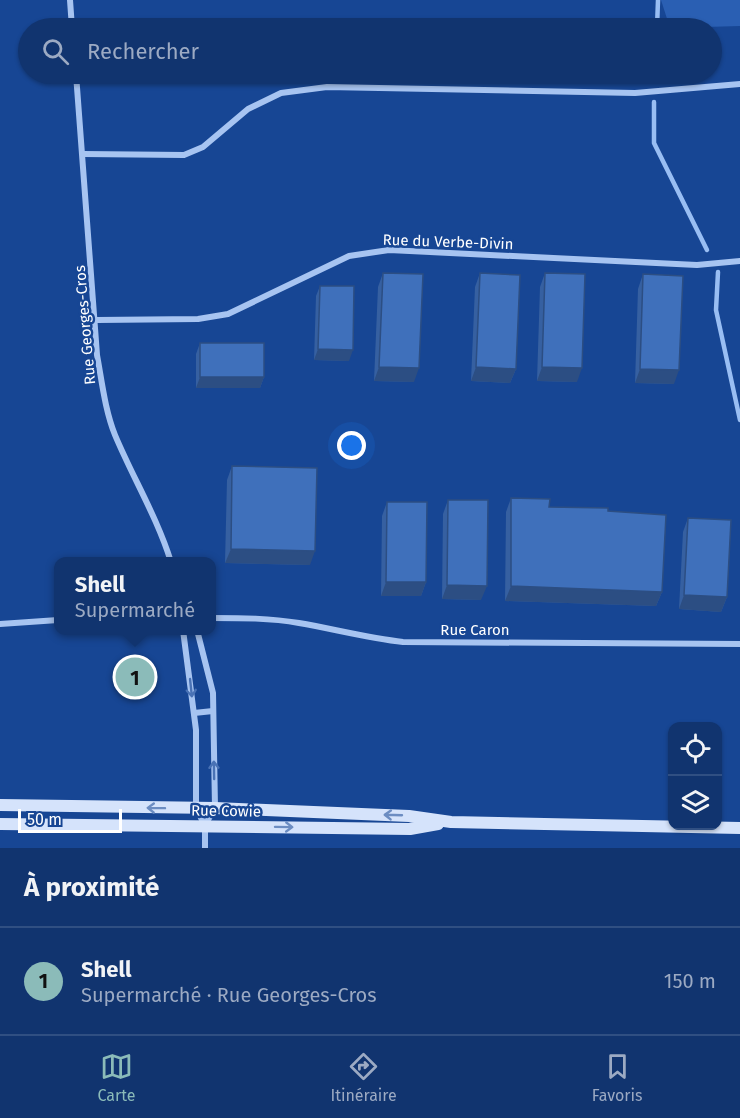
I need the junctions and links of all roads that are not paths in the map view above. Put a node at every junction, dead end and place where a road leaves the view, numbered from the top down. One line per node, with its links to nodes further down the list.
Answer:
1 (70, 0): 2 (street)
2 (71, 18)
3 (77, 84): 5 (street, Rue Georges-Cros)
4 (740, 84): 5 (street)
5 (83, 154): 7 (street, Rue Georges-Cros)
6 (740, 261): 7 (street, Rue du Verbe-Divin)
7 (97, 320): 8 (street, Rue Georges-Cros)
8 (170, 557)
9 (216, 618): 14 (street, Rue Caron)
10 (54, 620): 11 (street)
11 (0, 624)
12 (184, 635): 16 (street, one-way to 16)
13 (198, 635): 15 (street)
14 (740, 644)
15 (213, 711): 16 (street); 19 (street, one-way to 15)
16 (194, 713): 18 (street)
17 (0, 806): 18 (main road, Rue Cowie, one-way to 17)
18 (196, 808): 19 (main road, Rue Cowie); 22 (street)
19 (215, 808): 20 (main road, Rue Cowie, one-way to 19); 22 (street)
20 (451, 822): 22 (main road, Rue Cowie, one-way to 20); 23 (main road, Rue Cowie)
21 (0, 824): 22 (main road, Rue Cowie)
22 (205, 826): 24 (street)
23 (740, 828)
24 (205, 848)

